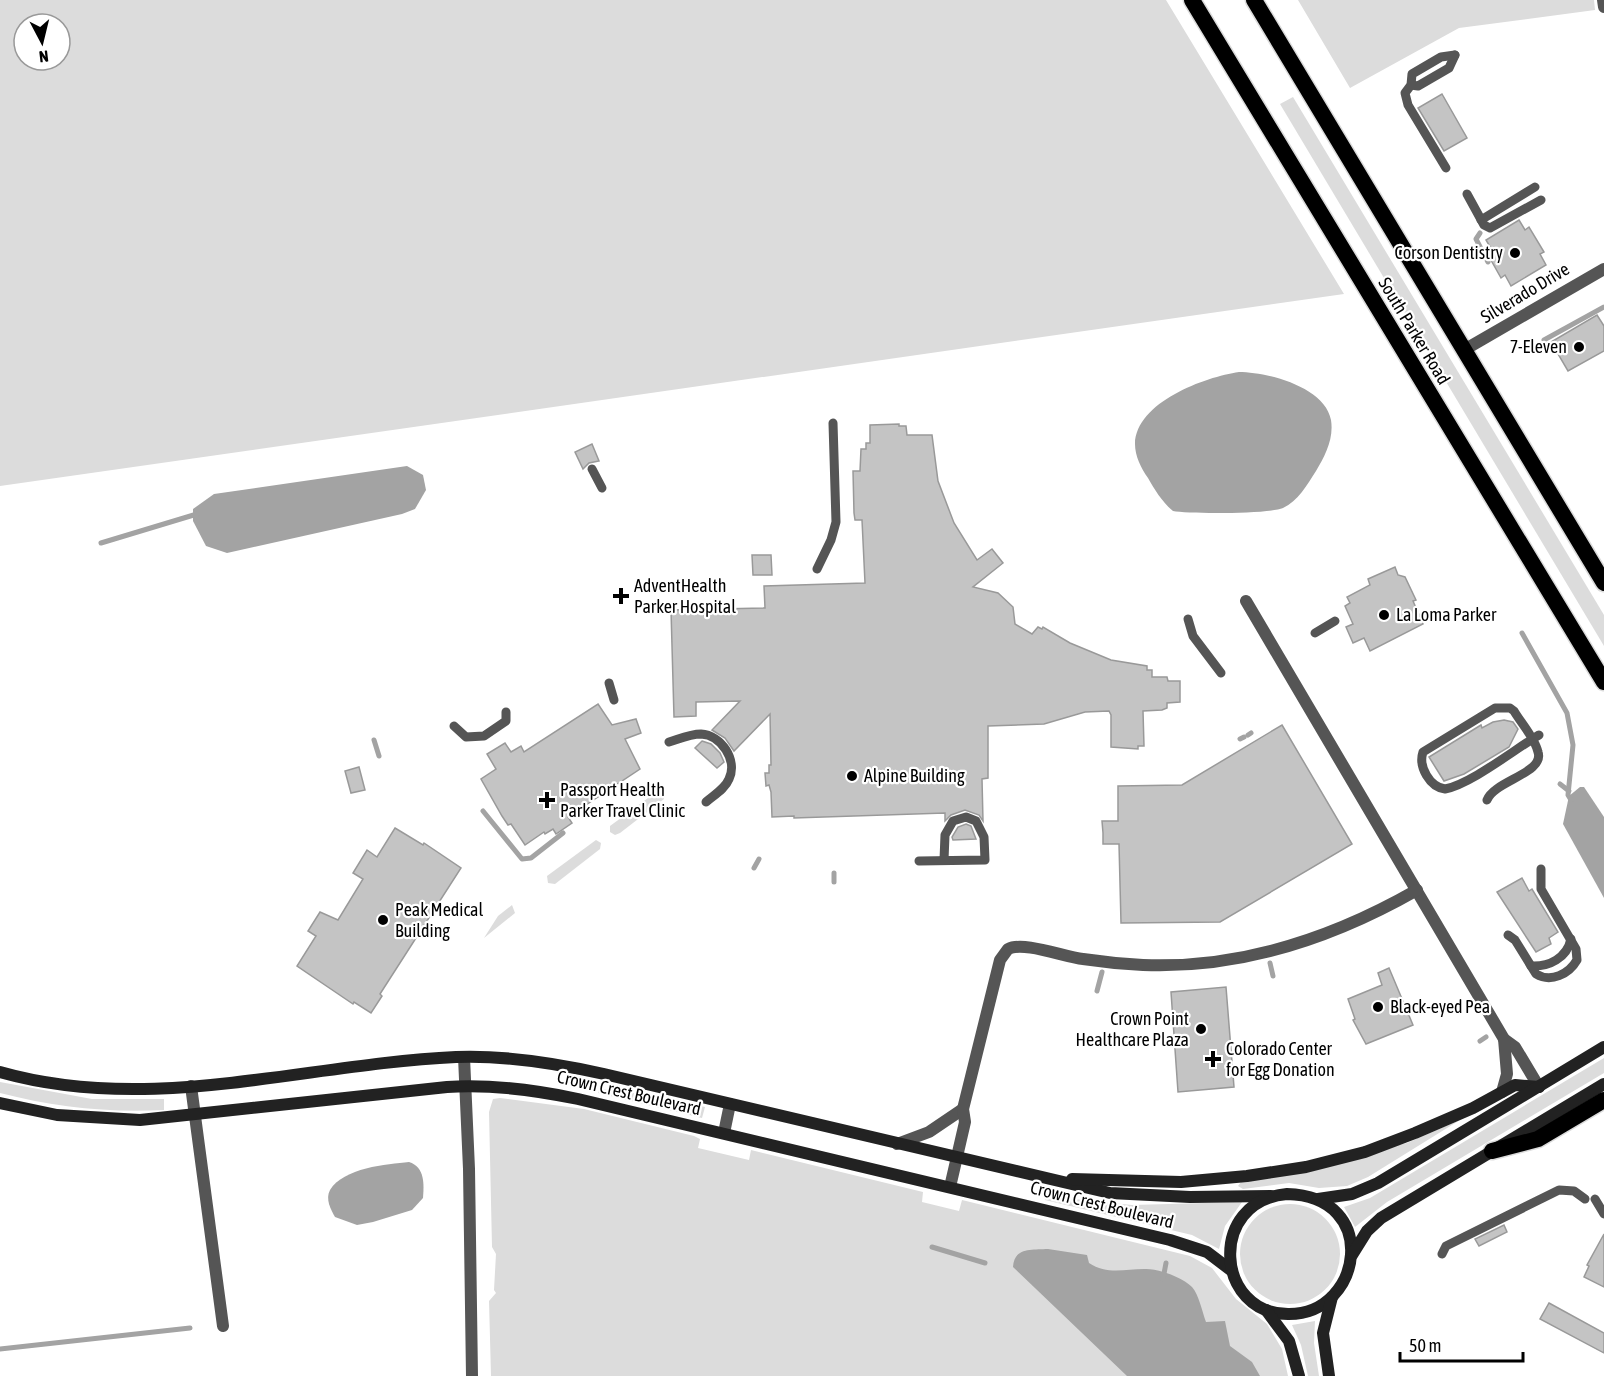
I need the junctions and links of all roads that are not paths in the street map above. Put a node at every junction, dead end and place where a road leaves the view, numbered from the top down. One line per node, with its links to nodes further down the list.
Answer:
1 (1192, 0): 20 (highway, South Parker Road)
2 (1254, 0): 10 (highway, South Parker Road)
3 (1603, 0): 4 (street)
4 (1604, 7)
5 (1455, 55): 6 (lane)
6 (1446, 168)
7 (1467, 194): 8 (lane)
8 (1538, 194)
9 (1604, 269): 10 (street, Silverado Drive)
10 (1464, 351): 15 (highway, South Parker Road)
11 (833, 423): 14 (lane)
12 (592, 469): 13 (lane)
13 (602, 488)
14 (817, 569)
15 (1604, 583)
16 (1245, 601): 35 (street)
17 (1188, 619): 21 (lane)
18 (1335, 621): 19 (lane)
19 (1315, 633)
20 (1595, 666): 22 (highway, South Parker Road); 24 (highway)
21 (1221, 673)
22 (1604, 682)
23 (609, 683): 25 (lane)
24 (1604, 697)
25 (614, 700)
26 (506, 712): 27 (lane)
27 (454, 726)
28 (1535, 737): 28 (lane); 30 (lane)
29 (669, 742): 31 (lane)
30 (1487, 800)
31 (706, 802)
32 (945, 860): 32 (lane); 33 (lane)
33 (919, 861)
34 (1541, 869): 37 (lane)
35 (1417, 890): 39 (street); 51 (street)
36 (1508, 935): 38 (lane)
37 (1571, 939): 38 (lane); 38 (lane)
38 (1531, 966)
39 (1504, 1039): 46 (street); 47 (street)
40 (1604, 1047): 46 (main road)
41 (464, 1057): 44 (main road, Crown Crest Boulevard); 45 (street); 50 (main road, Crown Crest Boulevard)
42 (0, 1072): 44 (main road, Crown Crest Boulevard)
43 (1604, 1084): 55 (main road)
44 (191, 1086): 52 (street)
45 (466, 1086): 52 (main road, Crown Crest Boulevard); 53 (main road, Crown Crest Boulevard); 68 (street)
46 (1539, 1087): 47 (main road, Crown Crest Boulevard); 60 (main road)
47 (1502, 1092): 57 (main road, Crown Crest Boulevard)
48 (1604, 1100): 55 (highway)
49 (0, 1103): 52 (main road, Crown Crest Boulevard)
50 (730, 1104): 53 (street); 54 (main road, Crown Crest Boulevard)
51 (963, 1109): 54 (street); 56 (street)
52 (195, 1116): 67 (street)
53 (724, 1133): 58 (main road, Crown Crest Boulevard)
54 (897, 1144): 56 (main road, Crown Crest Boulevard)
55 (1492, 1151): 63 (main road)
56 (957, 1158): 57 (main road, Crown Crest Boulevard); 58 (street)
57 (1056, 1180): 59 (main road, Crown Crest Boulevard)
58 (950, 1187): 64 (main road, Crown Crest Boulevard)
59 (1271, 1196): 60 (main road); 64 (main road)
60 (1318, 1199): 63 (main road)
61 (1604, 1214): 62 (lane)
62 (1442, 1254)
63 (1351, 1256): 65 (main road)
64 (1232, 1271): 66 (main road)
65 (1333, 1296): 66 (main road); 70 (main road)
66 (1266, 1309): 69 (main road)
67 (223, 1326)
68 (472, 1376)
69 (1299, 1376)
70 (1329, 1376)

